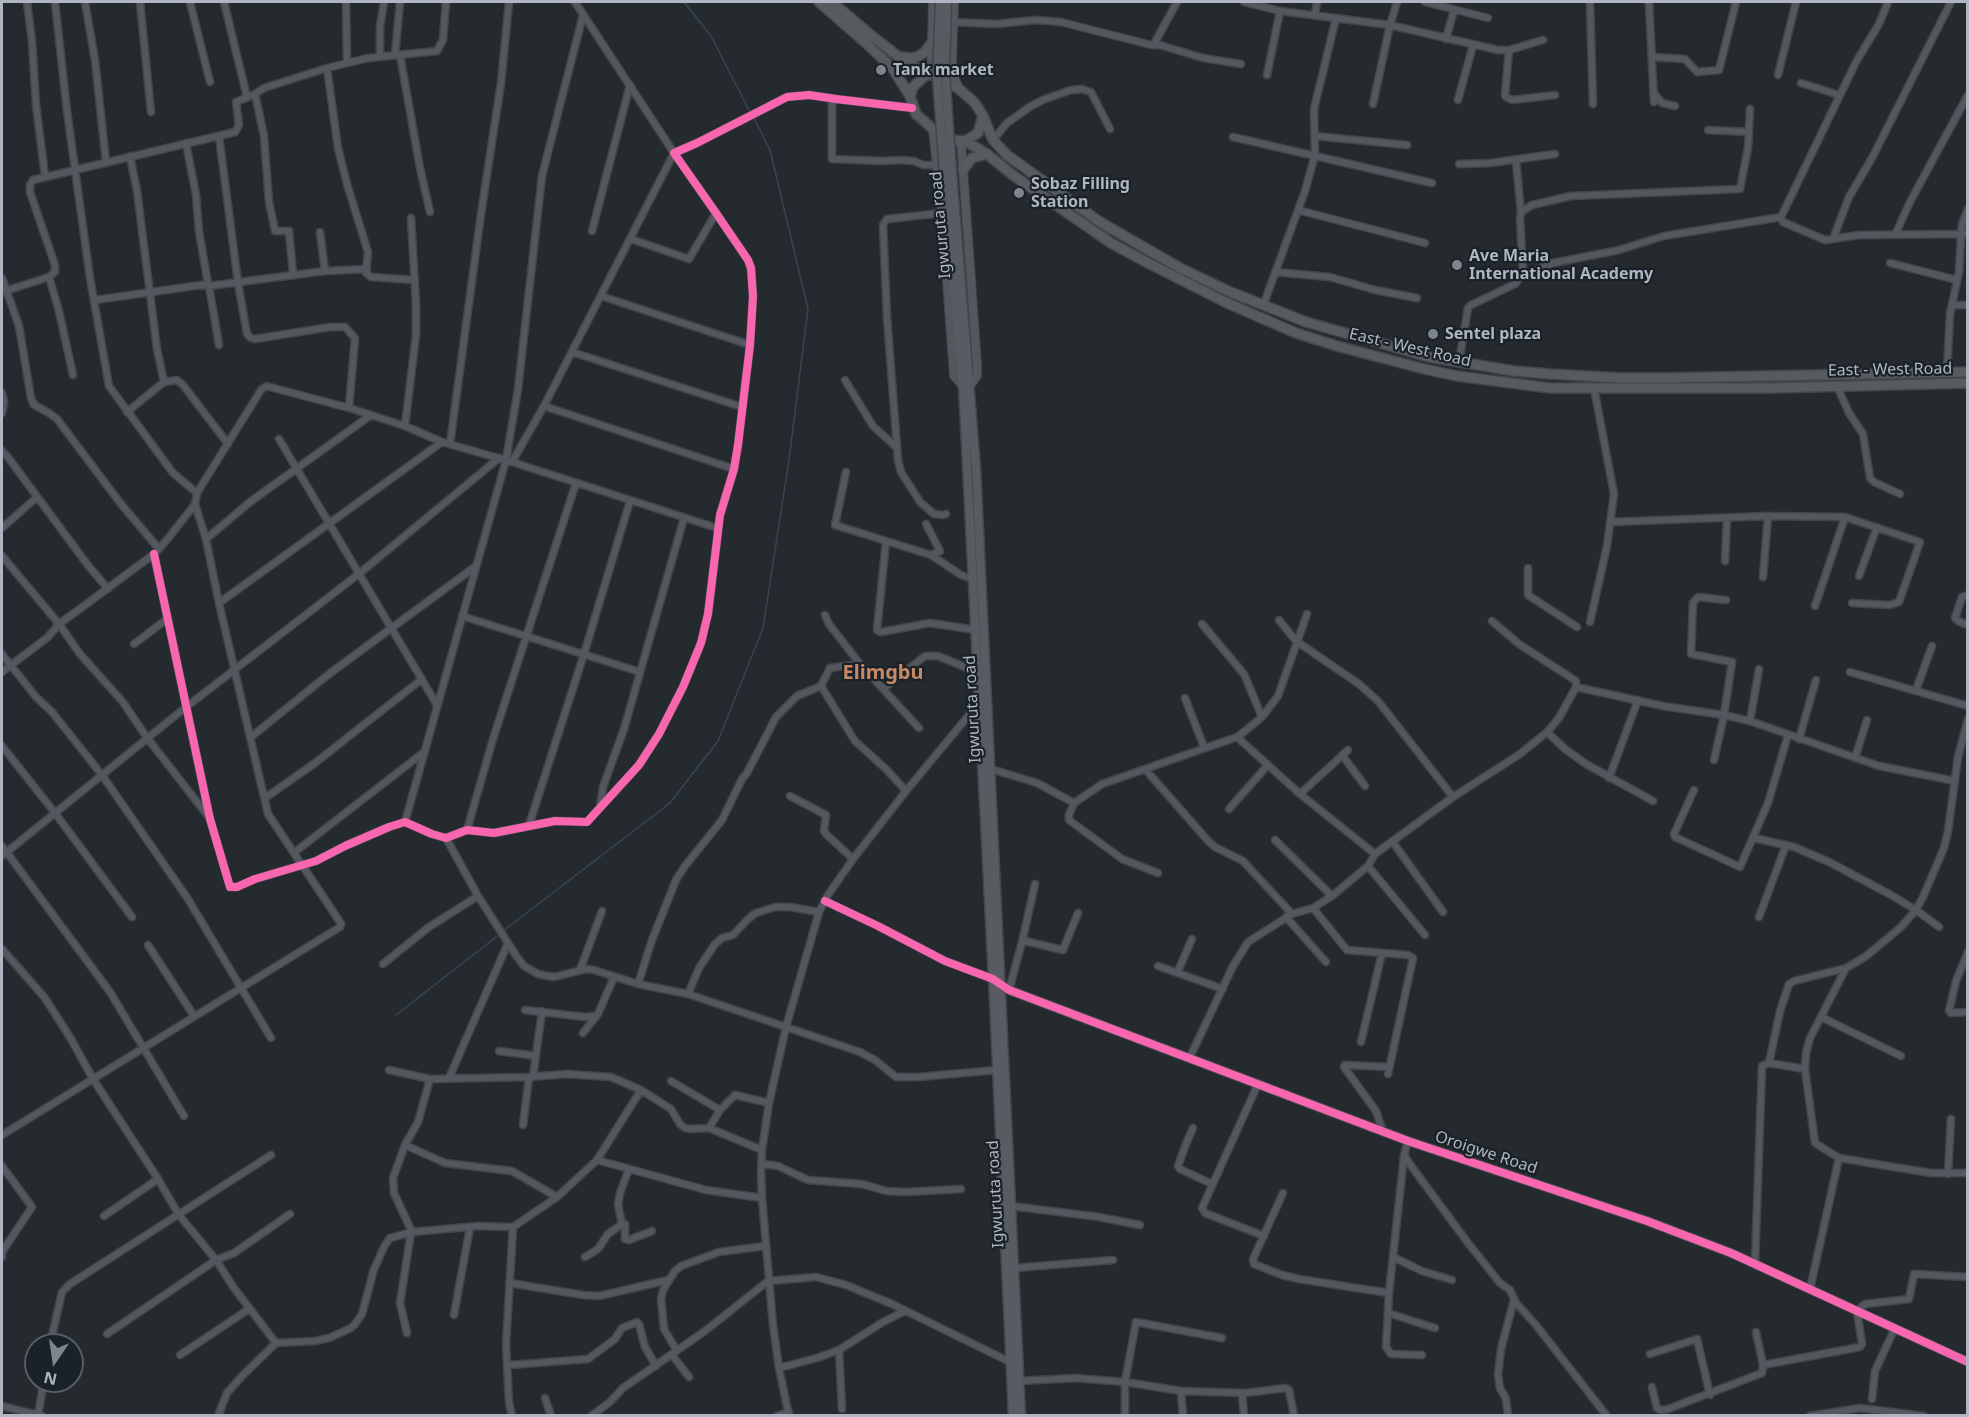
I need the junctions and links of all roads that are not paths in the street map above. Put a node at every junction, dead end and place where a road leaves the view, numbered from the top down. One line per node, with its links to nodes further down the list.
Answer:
1 (27, 2): 97 (street)
2 (55, 2): 95 (street)
3 (85, 2): 92 (street)
4 (140, 2): 73 (street)
5 (190, 2): 54 (street)
6 (224, 2): 64 (street)
7 (346, 2): 48 (street)
8 (384, 2): 45 (street)
9 (400, 2): 44 (street)
10 (446, 2): 44 (street)
11 (509, 2): 161 (street)
12 (575, 2): 32 (street)
13 (819, 2): 63 (main road)
14 (933, 2): 40 (street)
15 (940, 2): 99 (main road, bridge)
16 (947, 2): 99 (main road, Igwuruta road, bridge)
17 (954, 2): 36 (street)
18 (1177, 2): 41 (street)
19 (1244, 2): 31 (street)
20 (1317, 2): 33 (street)
21 (1397, 2): 37 (street)
22 (1425, 2): 30 (street)
23 (1590, 2): 69 (street)
24 (1649, 2): 47 (street)
25 (1736, 2): 47 (street)
26 (1796, 2): 53 (street)
27 (1888, 2): 61 (street)
28 (1951, 2): 115 (street)
29 (835, 3): 46 (main road)
30 (1454, 10): 35 (street); 38 (street)
31 (1280, 11): 33 (street); 52 (street)
32 (583, 15): 56 (street); 164 (street)
33 (1315, 15): 34 (street)
34 (1336, 18): 37 (street); 80 (street)
35 (1488, 18)
36 (953, 22): 41 (street); 57 (street)
37 (1390, 25): 38 (street); 68 (street)
38 (1446, 39): 42 (street)
39 (1543, 40): 43 (street)
40 (932, 42): 46 (main road); 51 (street)
41 (1154, 44): 49 (street)
42 (1473, 45): 43 (street); 66 (street)
43 (1509, 50): 60 (street)
44 (398, 55): 45 (street); 102 (street)
45 (380, 56): 48 (street)
46 (899, 57): 51 (main road)
47 (1652, 57): 58 (street)
48 (347, 63): 50 (street)
49 (1241, 64)
50 (327, 68): 59 (street); 118 (street)
51 (929, 75): 57 (main road); 63 (main road)
52 (1267, 75)
53 (1778, 75)
54 (210, 82)
55 (1801, 83): 61 (street)
56 (630, 85): 86 (street); 109 (street)
57 (959, 89): 74 (main road)
58 (1653, 93): 67 (street); 70 (street)
59 (255, 94): 64 (street); 121 (street)
60 (1555, 95)
61 (1839, 95): 106 (street)
62 (1968, 95): 113 (street)
63 (910, 96): 71 (main road)
64 (248, 97): 79 (street)
65 (836, 99): 71 (street); 86 (street); 94 (street)
66 (1458, 100)
67 (1654, 102)
68 (1373, 104)
69 (1593, 104)
70 (1675, 106)
71 (912, 108): 75 (main road, East - West Road)
72 (1750, 109): 78 (street)
73 (151, 112)
74 (983, 116): 82 (main road, East - West Road); 83 (main road)
75 (933, 129): 83 (main road, East - West Road); 94 (street)
76 (1110, 129): 82 (street)
77 (1708, 130): 78 (street)
78 (1749, 132): 103 (street)
79 (219, 136): 84 (street); 127 (street)
80 (1315, 136): 85 (street); 89 (street)
81 (1233, 137): 89 (street)
82 (993, 140): 108 (main road, East - West Road)
83 (963, 141): 87 (main road, East - West Road); 96 (street)
84 (186, 143): 90 (street); 128 (street)
85 (1407, 145)
86 (674, 153): 104 (street); 114 (street)
87 (987, 154): 96 (main road); 111 (main road, East - West Road)
88 (1555, 154): 91 (street)
89 (1315, 155): 98 (street); 101 (street)
90 (130, 156): 92 (street); 129 (street)
91 (1516, 161): 93 (street); 103 (street)
92 (106, 162): 95 (street)
93 (1459, 164)
94 (937, 165): 105 (street)
95 (76, 169): 97 (street); 133 (street)
96 (963, 170): 147 (street)
97 (45, 176): 123 (street)
98 (1432, 183)
99 (949, 186): 147 (main road, Igwuruta road)
100 (1968, 209): 112 (street)
101 (1298, 210): 116 (street); 120 (street)
102 (430, 212)
103 (1521, 212): 122 (street)
104 (716, 213): 114 (street); 138 (street)
105 (942, 213): 147 (street); 162 (street)
106 (1781, 217): 115 (street); 122 (street)
107 (411, 218): 125 (street)
108 (1100, 222): 111 (main road); 136 (main road, East - West Road)
109 (592, 231)
110 (320, 232): 119 (street)
111 (1095, 232): 149 (main road, East - West Road)
112 (1964, 234): 113 (street); 126 (street)
113 (1895, 236): 115 (street)
114 (631, 239): 131 (street)
115 (1833, 239)
116 (1425, 243)
117 (1890, 263): 126 (street)
118 (366, 269): 119 (street); 125 (street)
119 (326, 271): 121 (street)
120 (1275, 272): 132 (street); 136 (street)
121 (293, 274): 127 (street)
122 (1522, 276): 140 (street)
123 (49, 277): 130 (street); 143 (street)
124 (2, 278): 130 (street)
125 (415, 280): 157 (street)
126 (1957, 280): 134 (street)
127 (238, 283): 128 (street); 153 (street)
128 (208, 285): 129 (street); 137 (street)
129 (149, 291): 133 (street); 145 (street)
130 (4, 292): 187 (street)
131 (601, 296): 138 (street); 139 (street)
132 (1417, 298)
133 (95, 300): 154 (street)
134 (1952, 305): 135 (street); 141 (street)
135 (1968, 305)
136 (1263, 306): 140 (main road, East - West Road)
137 (219, 345)
138 (750, 345): 152 (street)
139 (572, 352): 151 (street); 152 (street)
140 (1459, 362): 141 (main road, East - West Road)
141 (1947, 372): 142 (main road, East - West Road)
142 (1968, 372)
143 (73, 375)
144 (845, 380): 162 (street)
145 (164, 382): 154 (street); 160 (street)
146 (1968, 383): 148 (main road, East - West Road)
147 (967, 386): 196 (main road, Igwuruta road); 260 (main road, Igwuruta road)
148 (1837, 386): 149 (main road, East - West Road); 170 (street)
149 (1594, 388): 180 (street)
150 (2, 393): 155 (street)
151 (544, 406): 164 (street); 166 (street)
152 (742, 407): 166 (street)
153 (349, 408): 156 (street); 160 (street)
154 (127, 412): 169 (street)
155 (2, 413)
156 (371, 415): 157 (street); 165 (street)
157 (405, 426): 159 (street)
158 (279, 439): 165 (street)
159 (442, 442): 161 (street); 179 (street)
160 (228, 444): 169 (street)
161 (450, 444): 164 (street)
162 (895, 446): 174 (street)
163 (2, 451): 171 (street)
164 (506, 460): 168 (street); 191 (street); 193 (street)
165 (298, 468): 179 (street); 185 (street)
166 (734, 469): 183 (street)
167 (846, 472): 186 (street)
168 (576, 483): 172 (street); 216 (street)
169 (197, 493): 173 (street)
170 (1900, 494)
171 (37, 497): 182 (street); 197 (street)
172 (630, 501): 177 (street); 221 (street)
173 (195, 504): 185 (street); 187 (street)
174 (946, 514)
175 (1768, 516): 176 (street); 178 (street); 195 (street)
176 (1845, 517): 184 (street); 202 (street)
177 (684, 518): 183 (street); 228 (street)
178 (1726, 518): 180 (street); 190 (street)
179 (330, 522): 193 (street); 200 (street)
180 (1610, 522): 209 (street)
181 (926, 524): 188 (street)
182 (2, 528)
183 (717, 528): 270 (street)
184 (1877, 528): 194 (street); 201 (street)
185 (206, 539): 200 (street)
186 (886, 540): 188 (street); 215 (street)
187 (156, 552): 197 (street); 206 (street)
188 (931, 555): 196 (street)
189 (2, 556): 211 (street)
190 (1725, 561)
191 (477, 566): 205 (street); 214 (street)
192 (1528, 568): 213 (street)
193 (360, 573): 214 (street); 226 (street)
194 (1859, 576)
195 (1763, 577)
196 (973, 579): 215 (main road, Igwuruta road)
197 (108, 589): 211 (street)
198 (1968, 594): 210 (street)
199 (1726, 600): 242 (street)
200 (219, 603): 226 (street)
201 (1852, 603)
202 (1815, 606)
203 (1307, 614): 217 (street)
204 (825, 615): 222 (street)
205 (462, 616): 216 (street); 239 (street)
206 (167, 619): 218 (street); 240 (street)
207 (1279, 620): 217 (street)
208 (1492, 621): 233 (street)
209 (1590, 622)
210 (1968, 623)
211 (59, 624): 223 (street); 252 (street)
212 (1202, 624): 243 (street)
213 (1577, 627)
214 (390, 628): 230 (street); 250 (street)
215 (976, 630): 224 (main road, Igwuruta road)
216 (527, 637): 221 (street); 282 (street)
217 (1296, 641): 243 (street); 272 (street)
218 (134, 644)
219 (1932, 646): 235 (street)
220 (2, 654): 223 (street)
221 (584, 654): 228 (street); 281 (street)
222 (860, 664): 232 (street); 234 (street)
223 (11, 665): 227 (street); 262 (street)
224 (978, 669): 234 (street); 238 (main road, Igwuruta road)
225 (1759, 669): 246 (street)
226 (235, 670): 240 (street); 250 (street)
227 (2, 672)
228 (640, 672): 267 (street)
229 (1850, 672): 235 (street)
230 (422, 679): 239 (street); 273 (street)
231 (1816, 680): 253 (street)
232 (821, 686): 268 (street); 326 (street)
233 (1576, 687): 237 (street); 248 (street)
234 (883, 689): 247 (street)
235 (1916, 690): 241 (street)
236 (1185, 698): 255 (street)
237 (1638, 700): 242 (street); 263 (street)
238 (979, 703): 268 (street); 325 (main road, Igwuruta road)
239 (437, 705): 256 (street)
240 (186, 706): 252 (street); 279 (street)
241 (1968, 706)
242 (1724, 715): 246 (street); 258 (street)
243 (1262, 717): 251 (street)
244 (1968, 719): 264 (street)
245 (1867, 720): 257 (street)
246 (1750, 721): 249 (street)
247 (919, 728)
248 (1547, 732): 263 (street); 272 (street)
249 (1788, 735): 253 (street); 284 (street)
250 (251, 737): 273 (street)
251 (1237, 737): 255 (street); 259 (street)
252 (148, 739): 262 (street); 279 (street)
253 (1798, 739): 257 (street)
254 (2, 746): 278 (street)
255 (1204, 747): 261 (street)
256 (424, 752): 280 (street); 289 (street)
257 (1855, 758): 264 (street)
258 (1714, 760)
259 (1267, 766): 269 (street); 277 (street)
260 (991, 769): 275 (street); 328 (main road, Igwuruta road)
261 (1145, 769): 275 (street); 306 (street)
262 (102, 775): 278 (street); 327 (street)
263 (1609, 778): 274 (street)
264 (1955, 781): 302 (street)
265 (1365, 786): 269 (street)
266 (1694, 790): 284 (street)
267 (602, 791): 270 (street); 276 (street)
268 (906, 791): 292 (street)
269 (1300, 794): 291 (street)
270 (612, 796): 276 (street)
271 (790, 796): 292 (street)
272 (1453, 797): 286 (street)
273 (265, 798): 289 (street)
274 (1653, 801)
275 (1074, 803): 295 (street)
276 (600, 808): 281 (street)
277 (1229, 809)
278 (55, 813): 290 (street); 307 (street)
279 (210, 819): 293 (street)
280 (405, 822): 283 (street); 293 (street)
281 (529, 825): 282 (street)
282 (467, 830): 283 (street)
283 (446, 838): 297 (street)
284 (1755, 838): 287 (street)
285 (1275, 840): 298 (street)
286 (1392, 842): 291 (street); 304 (street)
287 (1786, 845): 302 (street); 308 (street)
288 (2, 846): 290 (street)
289 (295, 852): 293 (street)
290 (4, 854): 341 (street)
291 (1375, 854): 294 (street)
292 (853, 859): 299 (street)
293 (303, 866): 327 (street)
294 (1368, 866): 298 (street); 310 (street)
295 (1158, 873)
296 (1035, 884): 313 (street)
297 (478, 896): 312 (street); 319 (street)
298 (1332, 896): 300 (street)
299 (825, 902): 303 (street); 325 (street)
300 (1313, 908): 306 (street); 317 (street)
301 (602, 910): 322 (street)
302 (1916, 910): 309 (street); 321 (street)
303 (819, 912): 330 (street); 337 (street)
304 (1443, 912)
305 (1078, 913): 313 (street)
306 (1289, 915): 318 (street); 329 (street)
307 (132, 917)
308 (1759, 917)
309 (1939, 927)
310 (1425, 935)
311 (1192, 939): 323 (street)
312 (506, 941): 322 (street); 353 (street)
313 (1022, 942): 328 (street)
314 (148, 945): 334 (street)
315 (2, 949): 354 (street)
316 (1968, 952): 333 (street)
317 (1382, 953): 340 (street); 347 (street)
318 (1326, 962)
319 (383, 964)
320 (1158, 966): 323 (street)
321 (1846, 968): 336 (street); 346 (street)
322 (580, 970): 324 (street)
323 (1177, 973): 329 (street)
324 (614, 977): 326 (street); 335 (street)
325 (993, 979): 328 (street, Oroigwe Road); 350 (main road, Igwuruta road)
326 (638, 984): 330 (street)
327 (242, 988): 334 (street); 339 (street)
328 (1005, 988): 345 (street, Oroigwe Road); 386 (main road, Igwuruta road)
329 (1223, 989): 345 (street)
330 (688, 994): 337 (street)
331 (525, 1010): 332 (street)
332 (542, 1011): 335 (street); 343 (street)
333 (1968, 1012)
334 (194, 1016): 341 (street)
335 (596, 1016): 338 (street)
336 (1821, 1017): 344 (street); 348 (street)
337 (786, 1027): 350 (street); 359 (street)
338 (583, 1034)
339 (271, 1038)
340 (1361, 1042)
341 (144, 1048): 354 (street); 361 (street)
342 (499, 1052): 343 (street)
343 (536, 1056): 352 (street)
344 (1901, 1056)
345 (1190, 1057): 357 (street, Oroigwe Road)
346 (1769, 1062): 348 (street); 403 (street)
347 (1389, 1067): 351 (street); 366 (street)
348 (1805, 1069): 373 (street)
349 (389, 1070): 355 (street)
350 (997, 1070): 431 (main road, Igwuruta road)
351 (1388, 1074)
352 (531, 1077): 353 (street); 358 (street); 363 (street)
353 (449, 1078): 355 (street)
354 (93, 1079): 367 (street); 380 (street)
355 (430, 1079): 369 (street)
356 (670, 1081): 360 (street)
357 (1258, 1084): 366 (street, Oroigwe Road); 381 (street)
358 (641, 1090): 364 (street); 374 (street)
359 (769, 1103): 360 (street); 370 (street)
360 (720, 1110): 364 (street)
361 (184, 1116)
362 (1951, 1119): 379 (street)
363 (523, 1125)
364 (709, 1128): 370 (street)
365 (1193, 1128): 381 (street)
366 (1383, 1132): 368 (street, Oroigwe Road)
367 (2, 1135)
368 (1408, 1141): 372 (street); 403 (street, Oroigwe Road)
369 (405, 1145): 384 (street); 395 (street)
370 (762, 1150): 375 (street)
371 (271, 1155): 388 (street)
372 (1404, 1155): 400 (street); 412 (street)
373 (1839, 1158): 379 (street); 410 (street)
374 (597, 1160): 377 (street); 384 (street)
375 (762, 1164): 382 (street); 385 (street)
376 (2, 1166): 398 (street)
377 (629, 1169): 385 (street); 390 (street)
378 (1968, 1173): 379 (street)
379 (1948, 1174)
380 (158, 1179): 388 (street); 389 (street)
381 (1212, 1184): 396 (street)
382 (961, 1190)
383 (1283, 1193): 396 (street)
384 (557, 1197): 393 (street)
385 (762, 1198): 397 (street)
386 (1011, 1206): 391 (street); 404 (main road, Igwuruta road)
387 (290, 1214): 401 (street)
388 (178, 1215): 401 (street); 421 (street)
389 (104, 1216)
390 (622, 1224): 394 (street); 399 (street)
391 (1140, 1225)
392 (471, 1227): 393 (street); 395 (street); 417 (street)
393 (513, 1227): 409 (street)
394 (652, 1231)
395 (411, 1232): 422 (street); 425 (street)
396 (1264, 1236): 411 (street)
397 (765, 1246): 406 (street); 408 (street)
398 (2, 1257)
399 (585, 1257)
400 (1393, 1257): 407 (street); 411 (street)
401 (216, 1260): 413 (street); 423 (street)
402 (1113, 1260): 404 (street)
403 (1755, 1263): 410 (street, Oroigwe Road)
404 (1014, 1268): 438 (main road, Igwuruta road)
405 (1968, 1277): 415 (street)
406 (668, 1280): 409 (street); 427 (street)
407 (1452, 1280)
408 (768, 1281): 414 (street); 427 (street); 436 (street)
409 (510, 1282): 433 (street)
410 (1810, 1289): 415 (street, Oroigwe Road)
411 (1389, 1293): 416 (street)
412 (1514, 1299): 464 (street); 465 (street)
413 (249, 1309): 425 (street); 429 (street)
414 (905, 1311): 426 (street); 431 (street)
415 (1857, 1311): 419 (street, Oroigwe Road); 434 (street)
416 (1388, 1312): 418 (street); 430 (street)
417 (454, 1315)
418 (1434, 1328)
419 (1894, 1328): 432 (street, Oroigwe Road); 446 (street)
420 (1756, 1332): 434 (street)
421 (53, 1333)
422 (407, 1333)
423 (107, 1334)
424 (1222, 1338): 439 (street)
425 (276, 1343): 454 (street)
426 (839, 1350): 436 (street); 448 (street)
427 (675, 1353): 435 (street); 437 (street)
428 (1650, 1354): 444 (street)
429 (180, 1355)
430 (1422, 1355)
431 (1011, 1362): 458 (main road, Igwuruta road)
432 (1968, 1362)
433 (508, 1365): 435 (street); 455 (street)
434 (1763, 1365): 444 (street)
435 (656, 1366): 453 (street)
436 (779, 1368): 450 (street)
437 (689, 1377)
438 (1019, 1381): 439 (street); 459 (main road, Igwuruta road)
439 (1125, 1382): 441 (street); 460 (street)
440 (1652, 1387): 444 (street)
441 (1181, 1390): 443 (street); 461 (street)
442 (43, 1393): 452 (street)
443 (1242, 1393): 462 (street); 463 (street)
444 (1710, 1395)
445 (545, 1398): 456 (street)
446 (1872, 1399)
447 (2, 1406): 452 (street)
448 (842, 1409)
449 (1888, 1413): 451 (street); 467 (street)
450 (789, 1414): 457 (street)
451 (1826, 1414): 466 (street)
452 (40, 1415)
453 (593, 1415)
454 (218, 1416)
455 (512, 1416)
456 (550, 1416)
457 (777, 1416)
458 (1013, 1416)
459 (1021, 1416)
460 (1125, 1416)
461 (1183, 1416)
462 (1244, 1416)
463 (1294, 1416)
464 (1508, 1416)
465 (1607, 1416)
466 (1810, 1416)
467 (1924, 1416)

